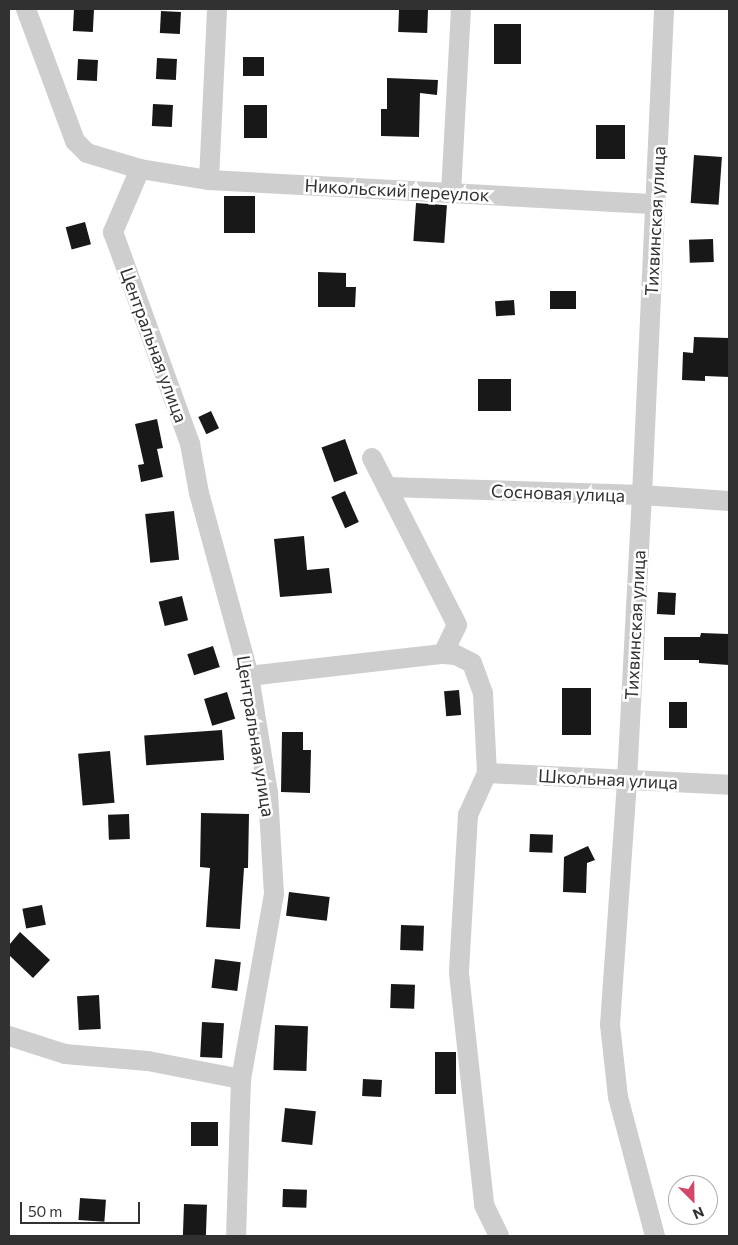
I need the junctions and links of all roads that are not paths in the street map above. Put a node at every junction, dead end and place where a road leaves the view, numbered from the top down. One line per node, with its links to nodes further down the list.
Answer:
1 (25, 9): 5 (street, Никольский переулок)
2 (217, 9): 6 (street)
3 (461, 9): 7 (street)
4 (664, 9): 8 (street, Тихвинская улица)
5 (140, 169): 6 (street, Никольский переулок); 14 (street, Центральная улица)
6 (208, 180): 7 (street, Никольский переулок)
7 (451, 192): 8 (street, Никольский переулок)
8 (655, 204): 11 (street, Тихвинская улица)
9 (372, 458): 10 (street)
10 (387, 487): 11 (street, Сосновая улица); 13 (street)
11 (642, 495): 12 (street, Сосновая улица); 16 (street, Тихвинская улица)
12 (729, 501)
13 (443, 654): 14 (street); 15 (street)
14 (250, 676): 19 (street, Центральная улица)
15 (487, 773): 16 (street, Школьная улица); 21 (street)
16 (627, 780): 17 (street, Школьная улица); 22 (street, Тихвинская улица)
17 (729, 785)
18 (9, 1036): 19 (street)
19 (241, 1079): 20 (street, Центральная улица)
20 (236, 1236)
21 (498, 1236)
22 (655, 1236)

